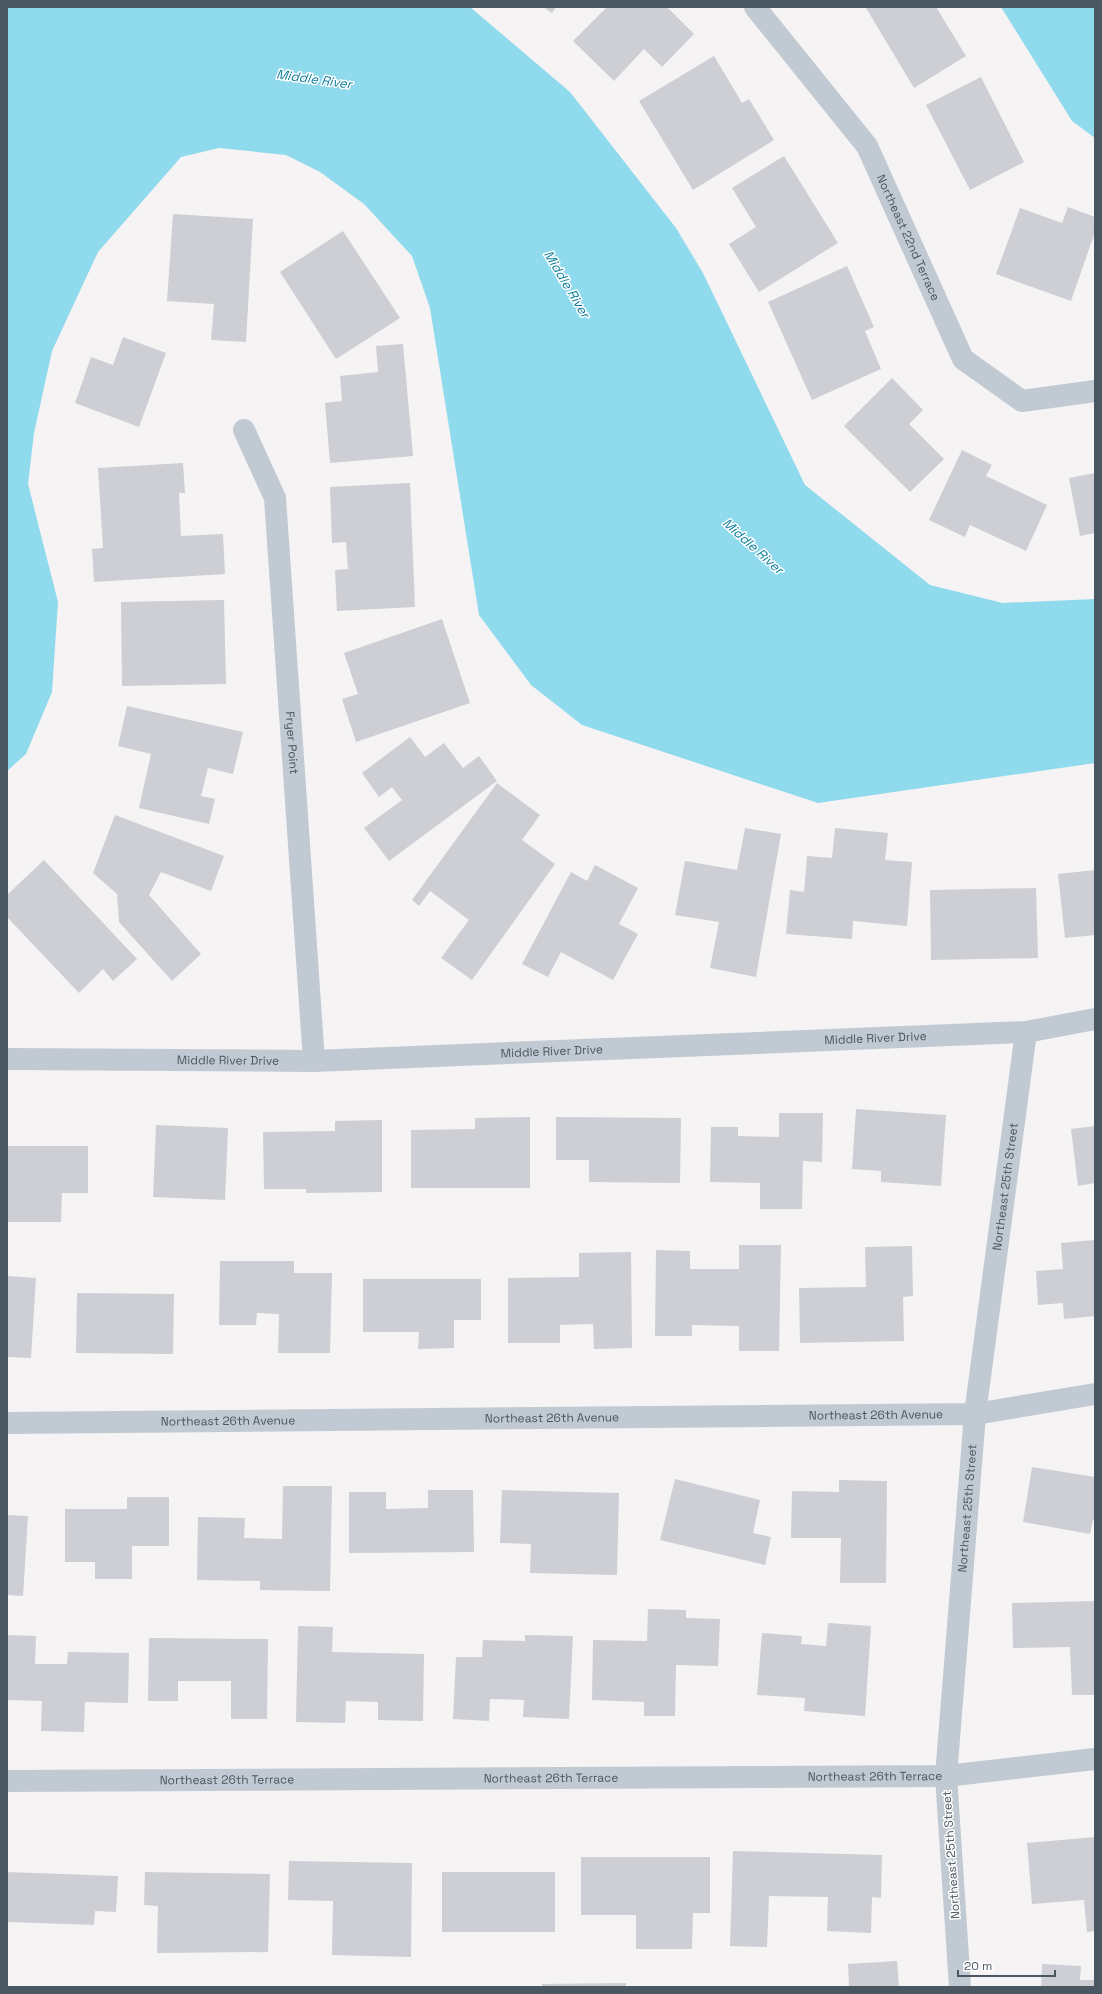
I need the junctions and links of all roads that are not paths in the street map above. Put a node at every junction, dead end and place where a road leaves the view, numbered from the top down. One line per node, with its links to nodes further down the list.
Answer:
1 (755, 7): 2 (street, Northeast 22nd Terrace)
2 (1095, 391)
3 (244, 430): 7 (street, Fryer Point)
4 (1095, 1019): 5 (street, Middle River Drive)
5 (1026, 1032): 7 (street, Middle River Drive); 9 (street, Northeast 25th Street)
6 (7, 1059): 7 (street, Middle River Drive)
7 (314, 1061)
8 (1095, 1394): 9 (street, Northeast 26th Avenue)
9 (975, 1414): 10 (street, Northeast 26th Avenue); 12 (street, Northeast 25th Street)
10 (7, 1423)
11 (1095, 1760): 12 (street, Northeast 26th Terrace)
12 (946, 1776): 13 (street, Northeast 26th Terrace); 14 (street, Northeast 25th Street)
13 (7, 1781)
14 (960, 1987)

